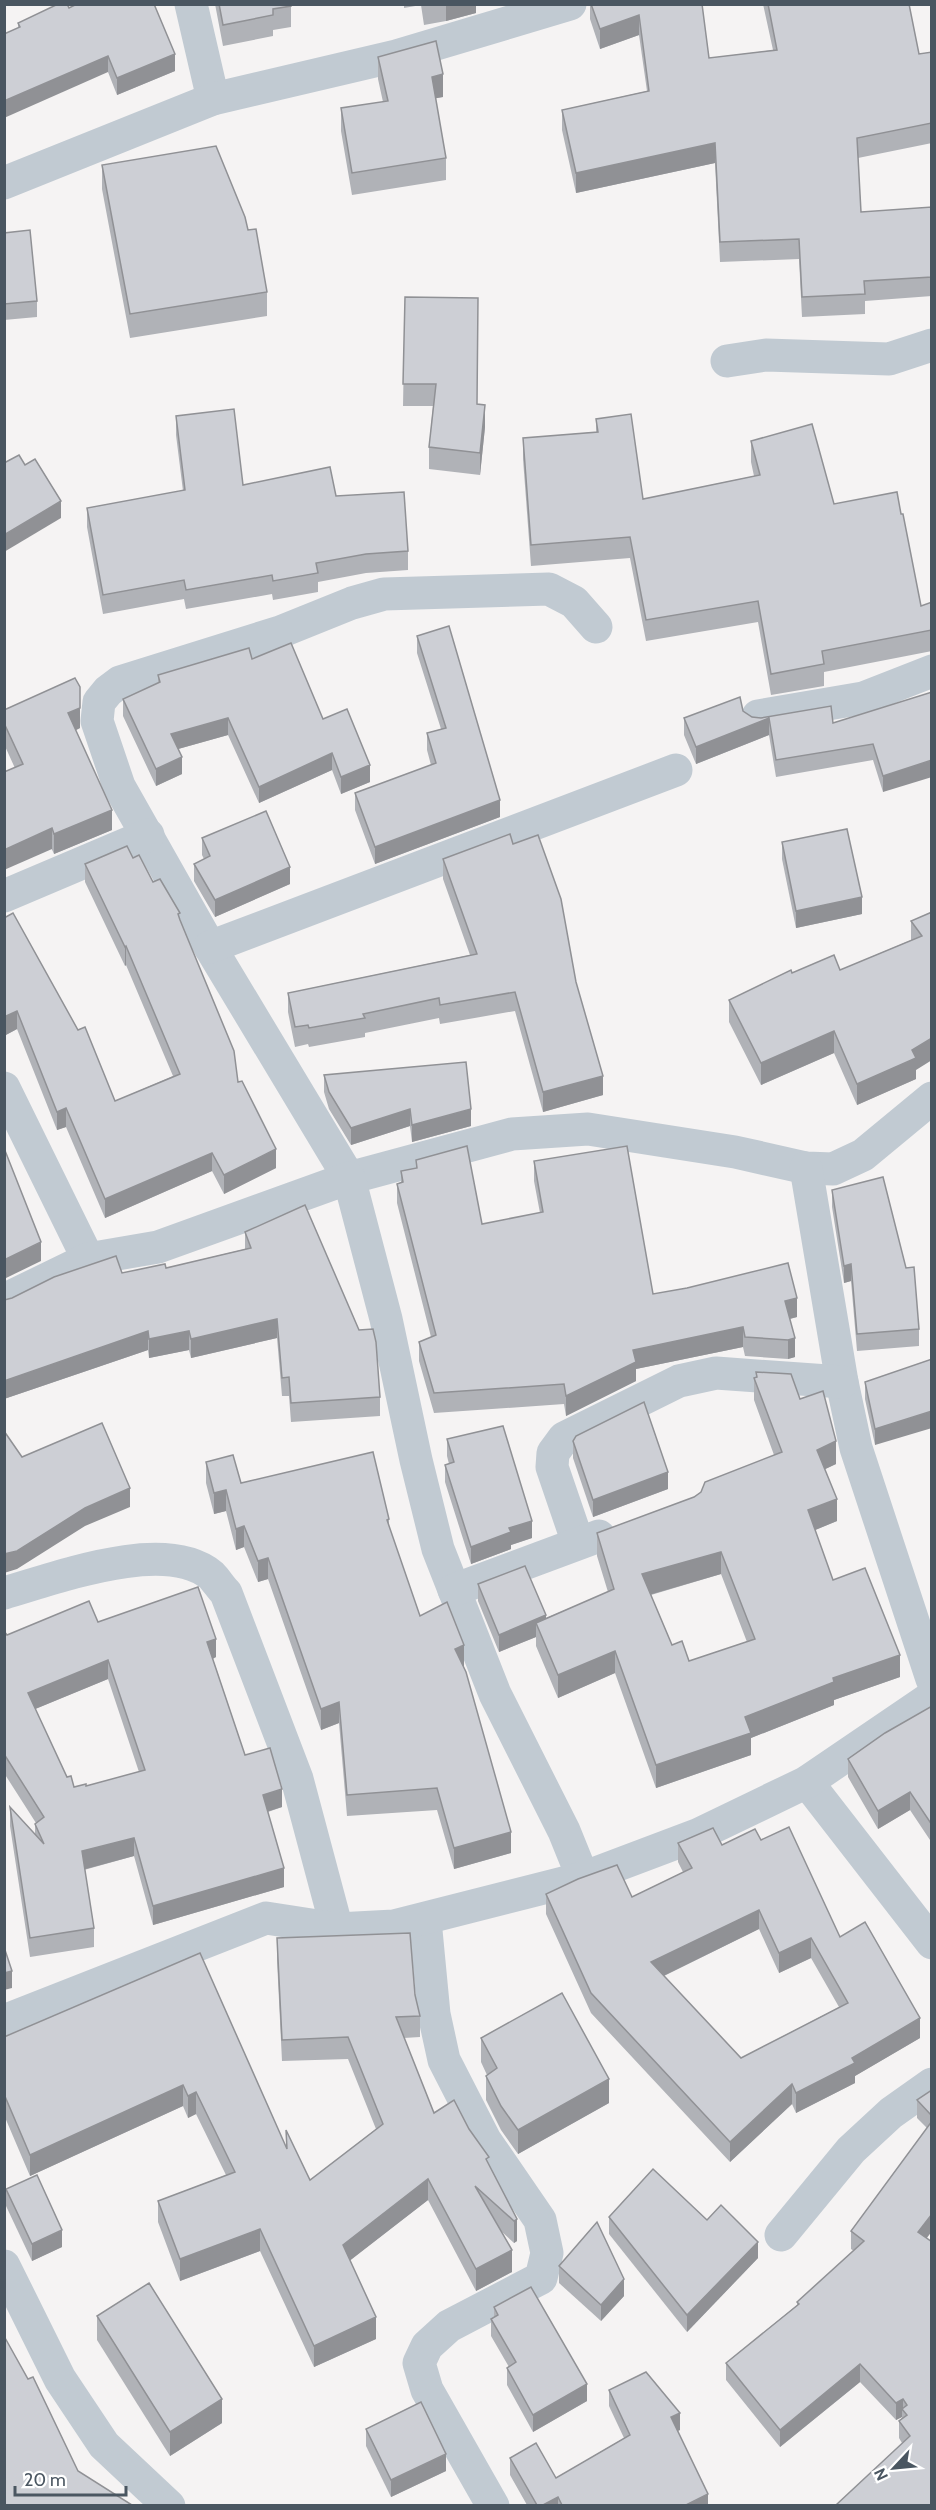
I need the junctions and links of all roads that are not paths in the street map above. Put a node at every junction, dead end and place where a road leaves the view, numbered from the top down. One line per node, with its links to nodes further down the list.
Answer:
1 (191, 4): 3 (street)
2 (570, 4): 3 (street)
3 (213, 99): 4 (street)
4 (4, 183)
5 (932, 345): 6 (street)
6 (727, 361)
7 (596, 627): 11 (street)
8 (932, 670): 9 (street)
9 (758, 716)
10 (676, 770): 13 (street)
11 (148, 835): 12 (street); 13 (street)
12 (4, 896)
13 (210, 947): 17 (street)
14 (4, 1088): 18 (street)
15 (932, 1098): 16 (street)
16 (806, 1168): 17 (street); 20 (street)
17 (349, 1178): 18 (street); 23 (street)
18 (88, 1259): 19 (street)
19 (4, 1300)
20 (842, 1382): 22 (street); 25 (street)
21 (622, 1527): 22 (street)
22 (579, 1543): 23 (street)
23 (454, 1590): 28 (street)
24 (4, 1593): 30 (street)
25 (932, 1679)
26 (932, 1697): 27 (street)
27 (807, 1782): 28 (street); 31 (street)
28 (583, 1878): 29 (street)
29 (425, 1920): 30 (street); 37 (street)
30 (337, 1929): 32 (street)
31 (932, 1943)
32 (4, 2020)
33 (932, 2084): 34 (street)
34 (780, 2235)
35 (4, 2266): 36 (street)
36 (169, 2505)
37 (493, 2505)

